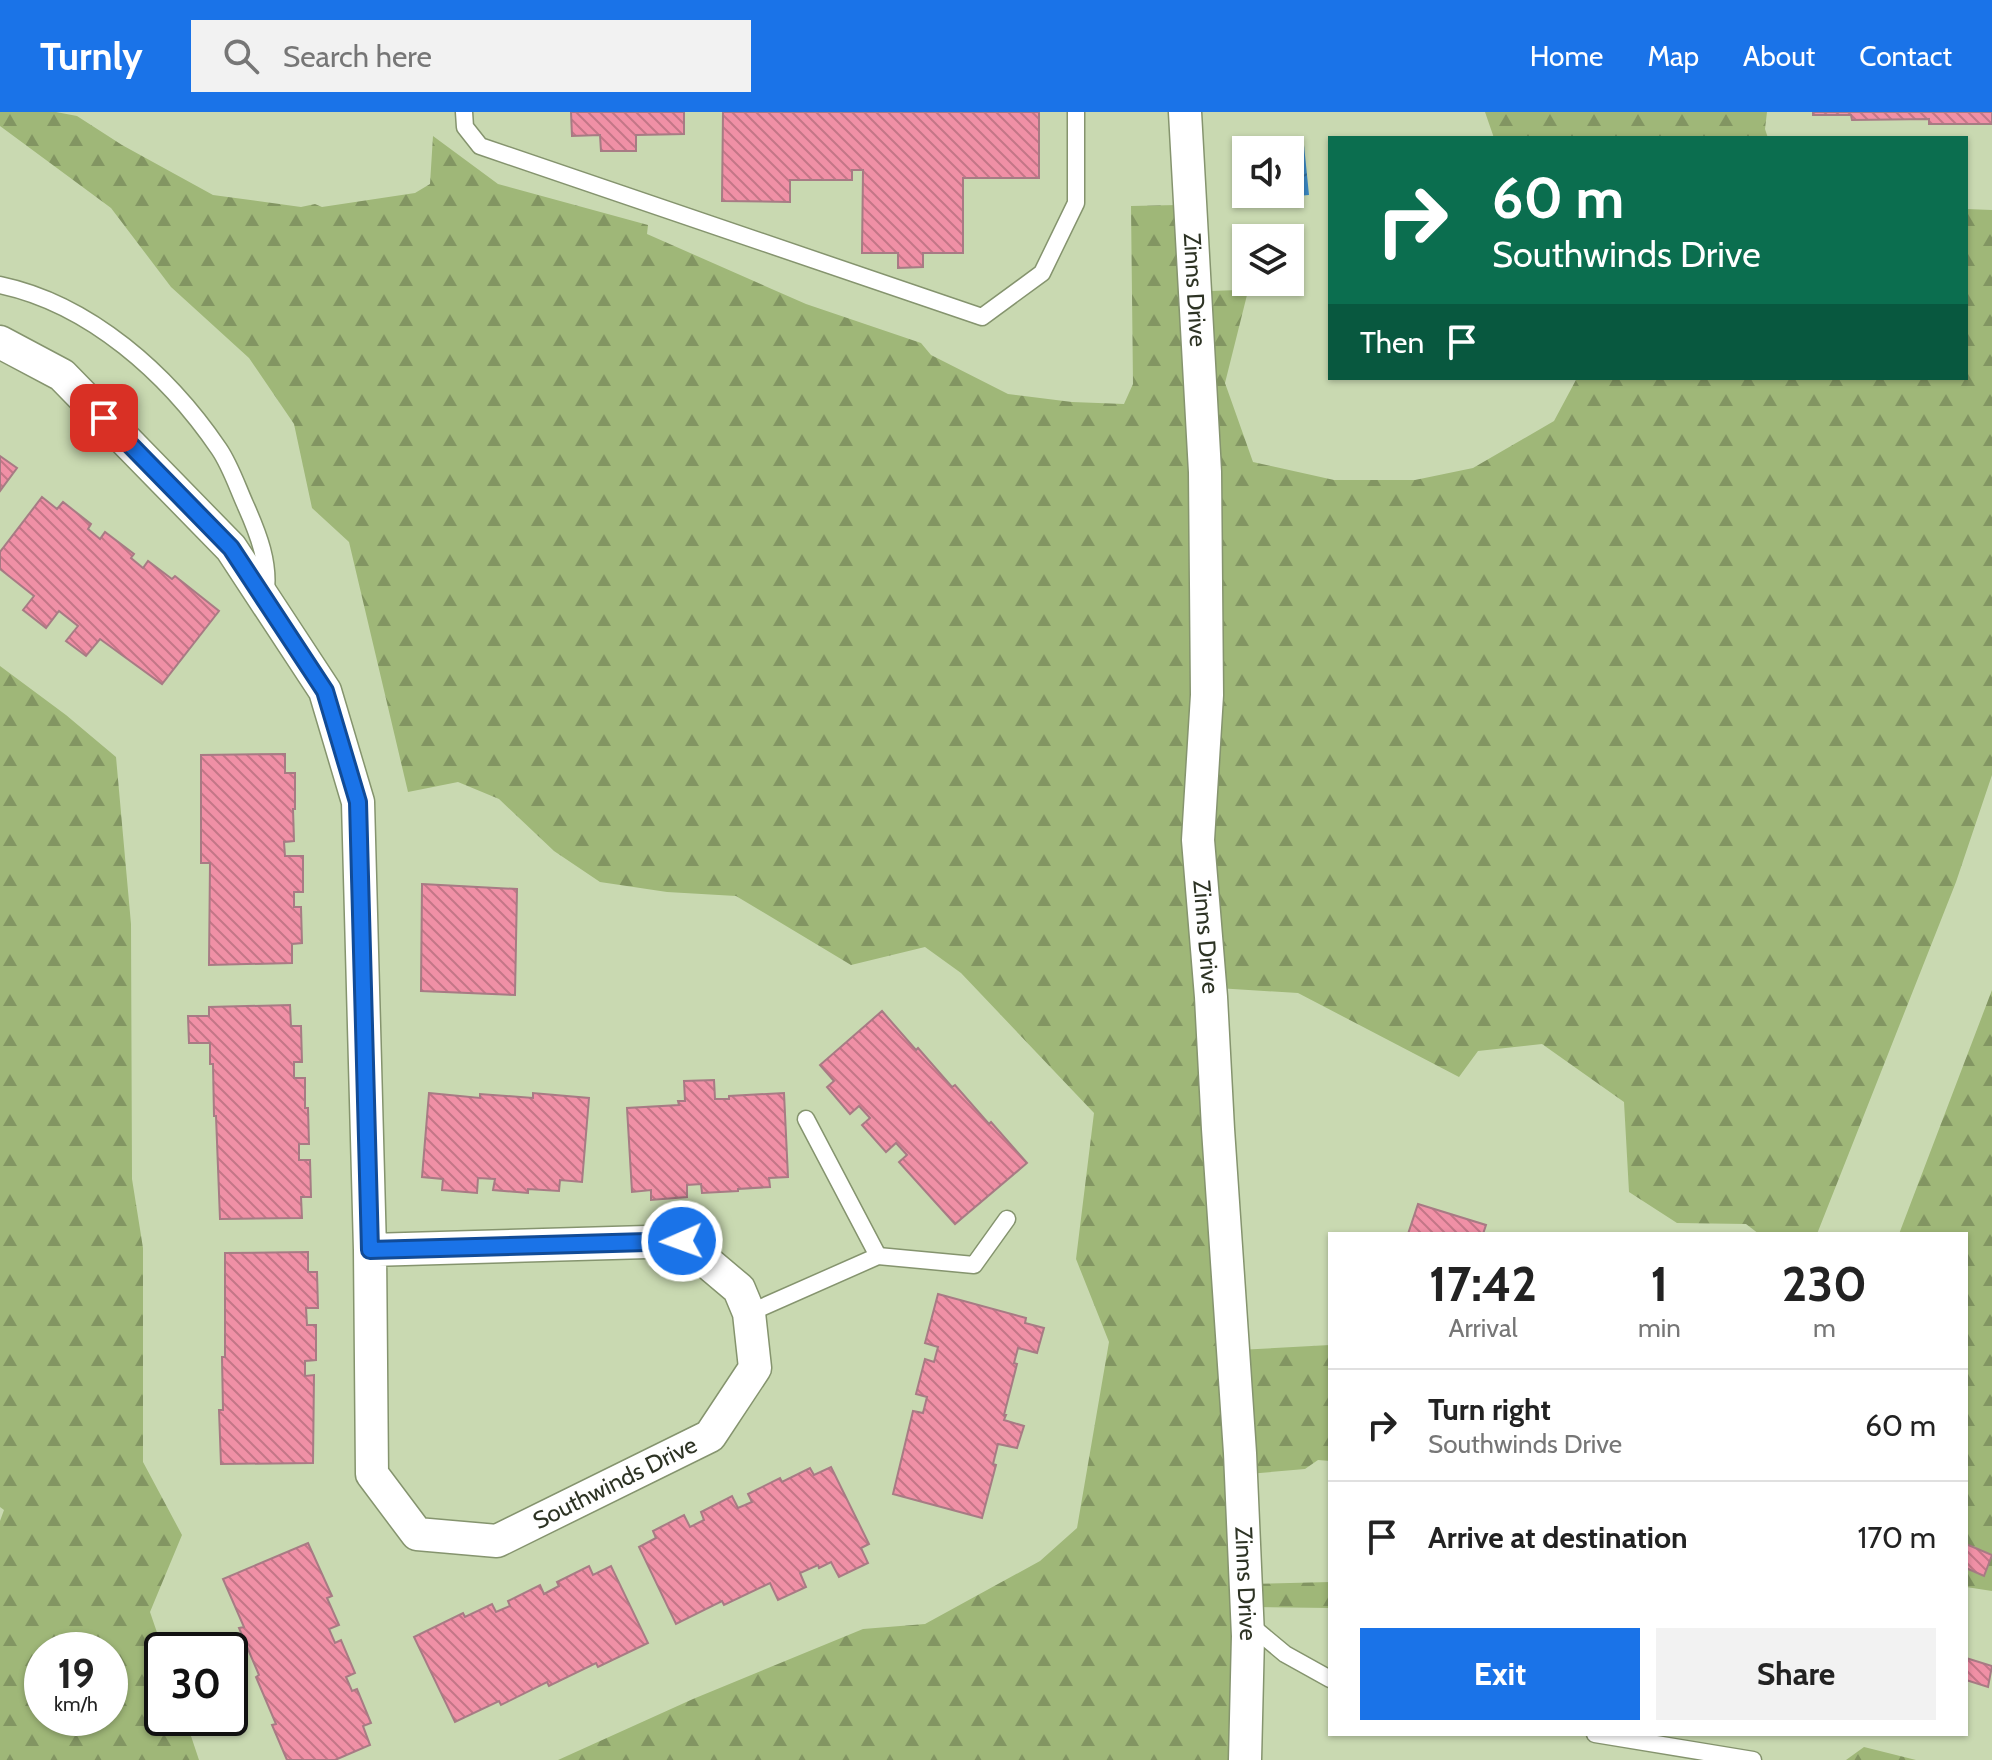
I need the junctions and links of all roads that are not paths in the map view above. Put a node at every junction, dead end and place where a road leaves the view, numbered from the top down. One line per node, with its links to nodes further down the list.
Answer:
1 (464, 112): 2 (lane)
2 (1076, 112)
3 (1185, 112): 12 (street, Zinns Drive)
4 (0, 285): 6 (lane)
5 (0, 342): 6 (street, Southwinds Drive)
6 (265, 599): 9 (street, Southwinds Drive)
7 (806, 1119): 10 (lane)
8 (1007, 1219): 10 (lane)
9 (370, 1250): 11 (street, Southwinds Drive); 11 (street, Southwinds Drive)
10 (878, 1256): 11 (lane)
11 (749, 1313)
12 (1248, 1623): 13 (lane); 15 (street, Zinns Drive)
13 (1328, 1678)
14 (1607, 1736): 16 (lane)
15 (1245, 1760)
16 (1753, 1760)

